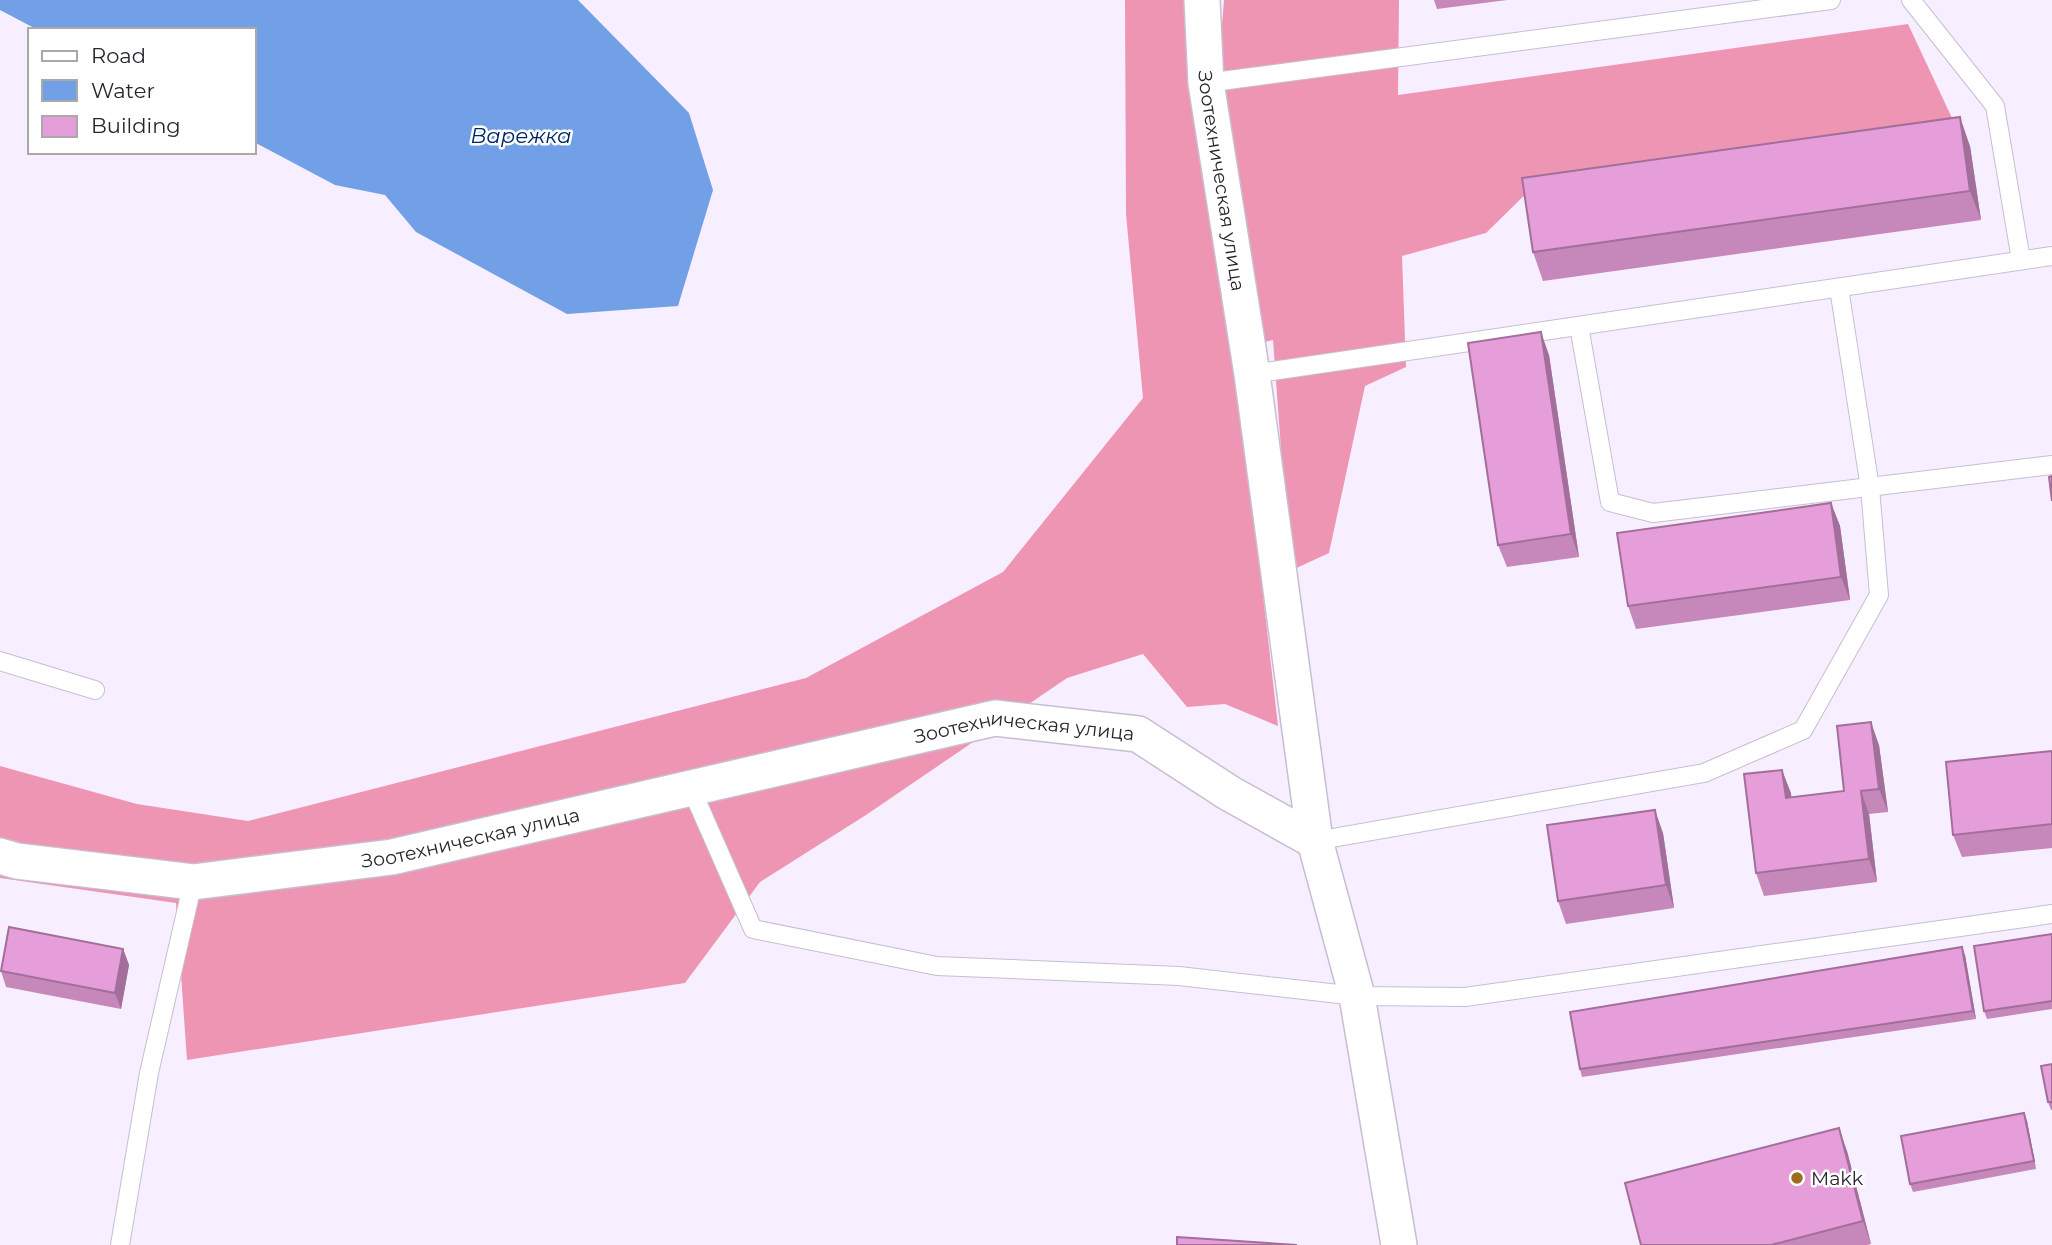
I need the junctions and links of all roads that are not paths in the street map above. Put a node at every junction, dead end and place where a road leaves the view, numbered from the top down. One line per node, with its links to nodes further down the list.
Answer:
1 (1202, 0): 4 (street, Зоотехническая улица)
2 (1832, 0): 4 (lane)
3 (1911, 0): 6 (lane)
4 (1206, 83): 9 (street, Зоотехническая улица)
5 (2052, 256): 6 (lane)
6 (2021, 260): 7 (lane)
7 (1839, 288): 8 (lane); 11 (lane)
8 (1578, 326): 9 (lane); 11 (lane)
9 (1252, 374): 15 (street, Зоотехническая улица)
10 (2052, 465): 11 (lane)
11 (1870, 488): 15 (lane)
12 (0, 661): 13 (lane)
13 (95, 690)
14 (691, 788): 15 (street, Зоотехническая улица); 17 (street, Зоотехническая улица); 19 (lane)
15 (1315, 841): 19 (street)
16 (0, 856): 17 (street, Зоотехническая улица)
17 (193, 881): 20 (lane)
18 (2052, 914): 19 (lane)
19 (1357, 996): 21 (street)
20 (120, 1245)
21 (1399, 1245)

